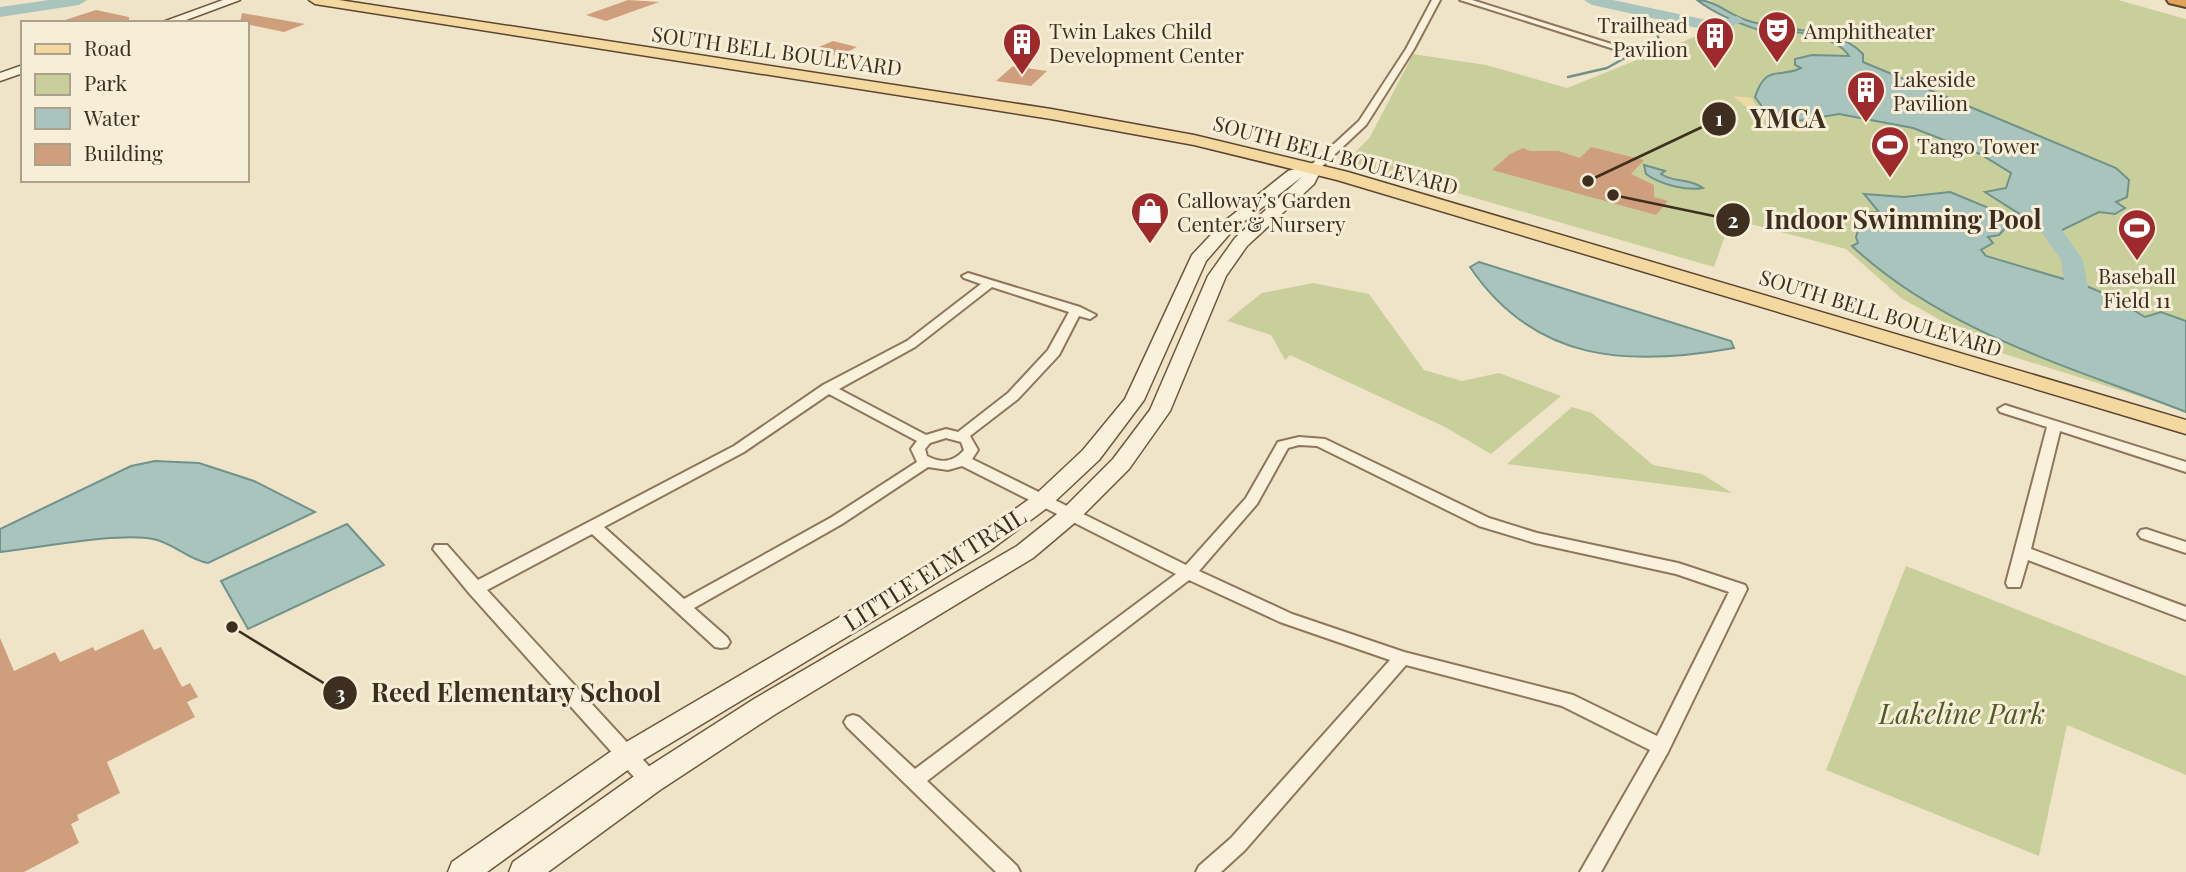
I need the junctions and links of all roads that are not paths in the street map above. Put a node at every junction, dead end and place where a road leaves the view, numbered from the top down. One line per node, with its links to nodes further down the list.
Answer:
1 (234, 0): 7 (street)
2 (315, 0): 11 (main road, SOUTH BELL BOULEVARD)
3 (1436, 0): 11 (street)
4 (1464, 0): 8 (street)
5 (2175, 0): 6 (highway)
6 (2186, 3)
7 (172, 21)
8 (1617, 47)
9 (21, 70): 10 (street)
10 (0, 77)
11 (1314, 168): 19 (main road, SOUTH BELL BOULEVARD); 25 (street, LITTLE ELM TRAIL); 26 (street, LITTLE ELM TRAIL)
12 (968, 275): 13 (street)
13 (990, 283): 14 (street); 16 (street)
14 (1076, 310): 15 (street); 20 (street)
15 (1090, 315)
16 (828, 388): 21 (street); 27 (street)
17 (2005, 409): 18 (street)
18 (2054, 425): 24 (street); 31 (street)
19 (2186, 427)
20 (961, 436): 21 (street); 22 (street)
21 (925, 440): 23 (street)
22 (962, 460): 23 (street); 25 (street)
23 (926, 462): 35 (street)
24 (2186, 467)
25 (1043, 500): 26 (street); 41 (street, LITTLE ELM TRAIL)
26 (1070, 515): 32 (street); 43 (street, LITTLE ELM TRAIL)
27 (593, 526): 34 (street); 35 (street)
28 (2146, 534): 29 (street)
29 (2186, 548)
30 (441, 549): 34 (street)
31 (2022, 551): 33 (street); 36 (street)
32 (1188, 573): 38 (street); 40 (street); 42 (street)
33 (2014, 583)
34 (475, 589): 41 (street)
35 (682, 607): 37 (street)
36 (2186, 614)
37 (721, 642)
38 (1402, 658): 40 (street); 47 (street)
39 (853, 722): 42 (street)
40 (1661, 747): 48 (street)
41 (626, 756): 43 (street); 44 (street, LITTLE ELM TRAIL)
42 (914, 780): 46 (street)
43 (650, 781): 45 (street, LITTLE ELM TRAIL)
44 (463, 872)
45 (524, 872)
46 (1010, 872)
47 (1206, 872)
48 (1590, 872)

